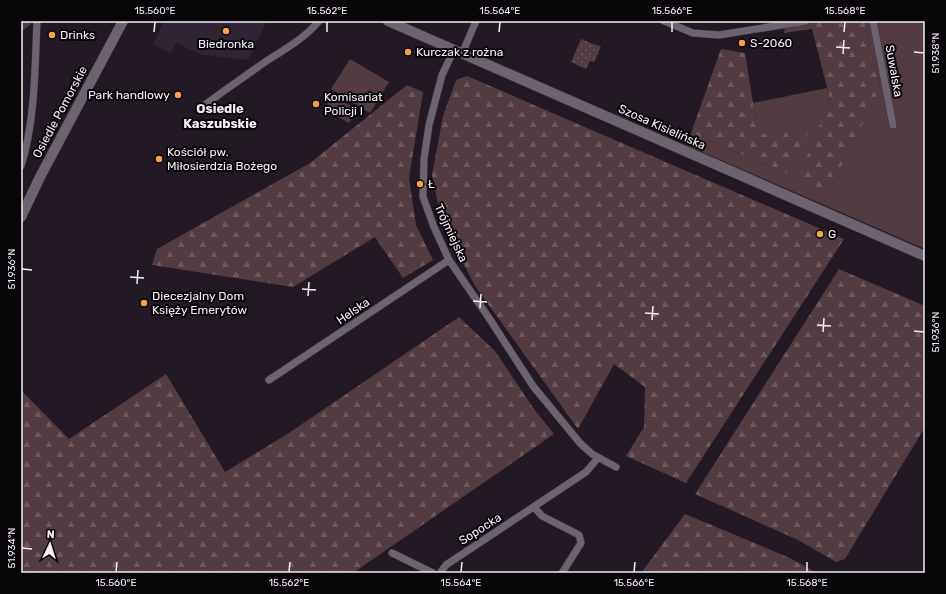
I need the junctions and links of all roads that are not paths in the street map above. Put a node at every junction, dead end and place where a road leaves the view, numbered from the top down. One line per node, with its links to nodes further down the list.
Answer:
1 (37, 21): 12 (street, Osiedle Pomorskie)
2 (123, 21): 14 (street, Osiedle Pomorskie)
3 (319, 21): 10 (street)
4 (388, 21): 9 (street, Szosa Kisielińska)
5 (476, 21): 9 (street, Trójmiejska)
6 (664, 21): 7 (street)
7 (806, 21)
8 (874, 21): 11 (street, Suwalska)
9 (458, 52): 15 (street, Szosa Kisielińska); 16 (street, Trójmiejska)
10 (202, 106)
11 (893, 125)
12 (24, 134): 13 (street, Osiedle Pomorskie)
13 (21, 166)
14 (21, 217)
15 (925, 256)
16 (449, 260): 17 (street, Helska); 18 (street, Trójmiejska)
17 (269, 380)
18 (598, 458): 19 (street, Trójmiejska); 20 (street, Sopocka)
19 (616, 468)
20 (534, 507): 23 (street, Sopocka); 24 (street)
21 (392, 553): 22 (street)
22 (433, 573)
23 (440, 573)
24 (562, 573)

